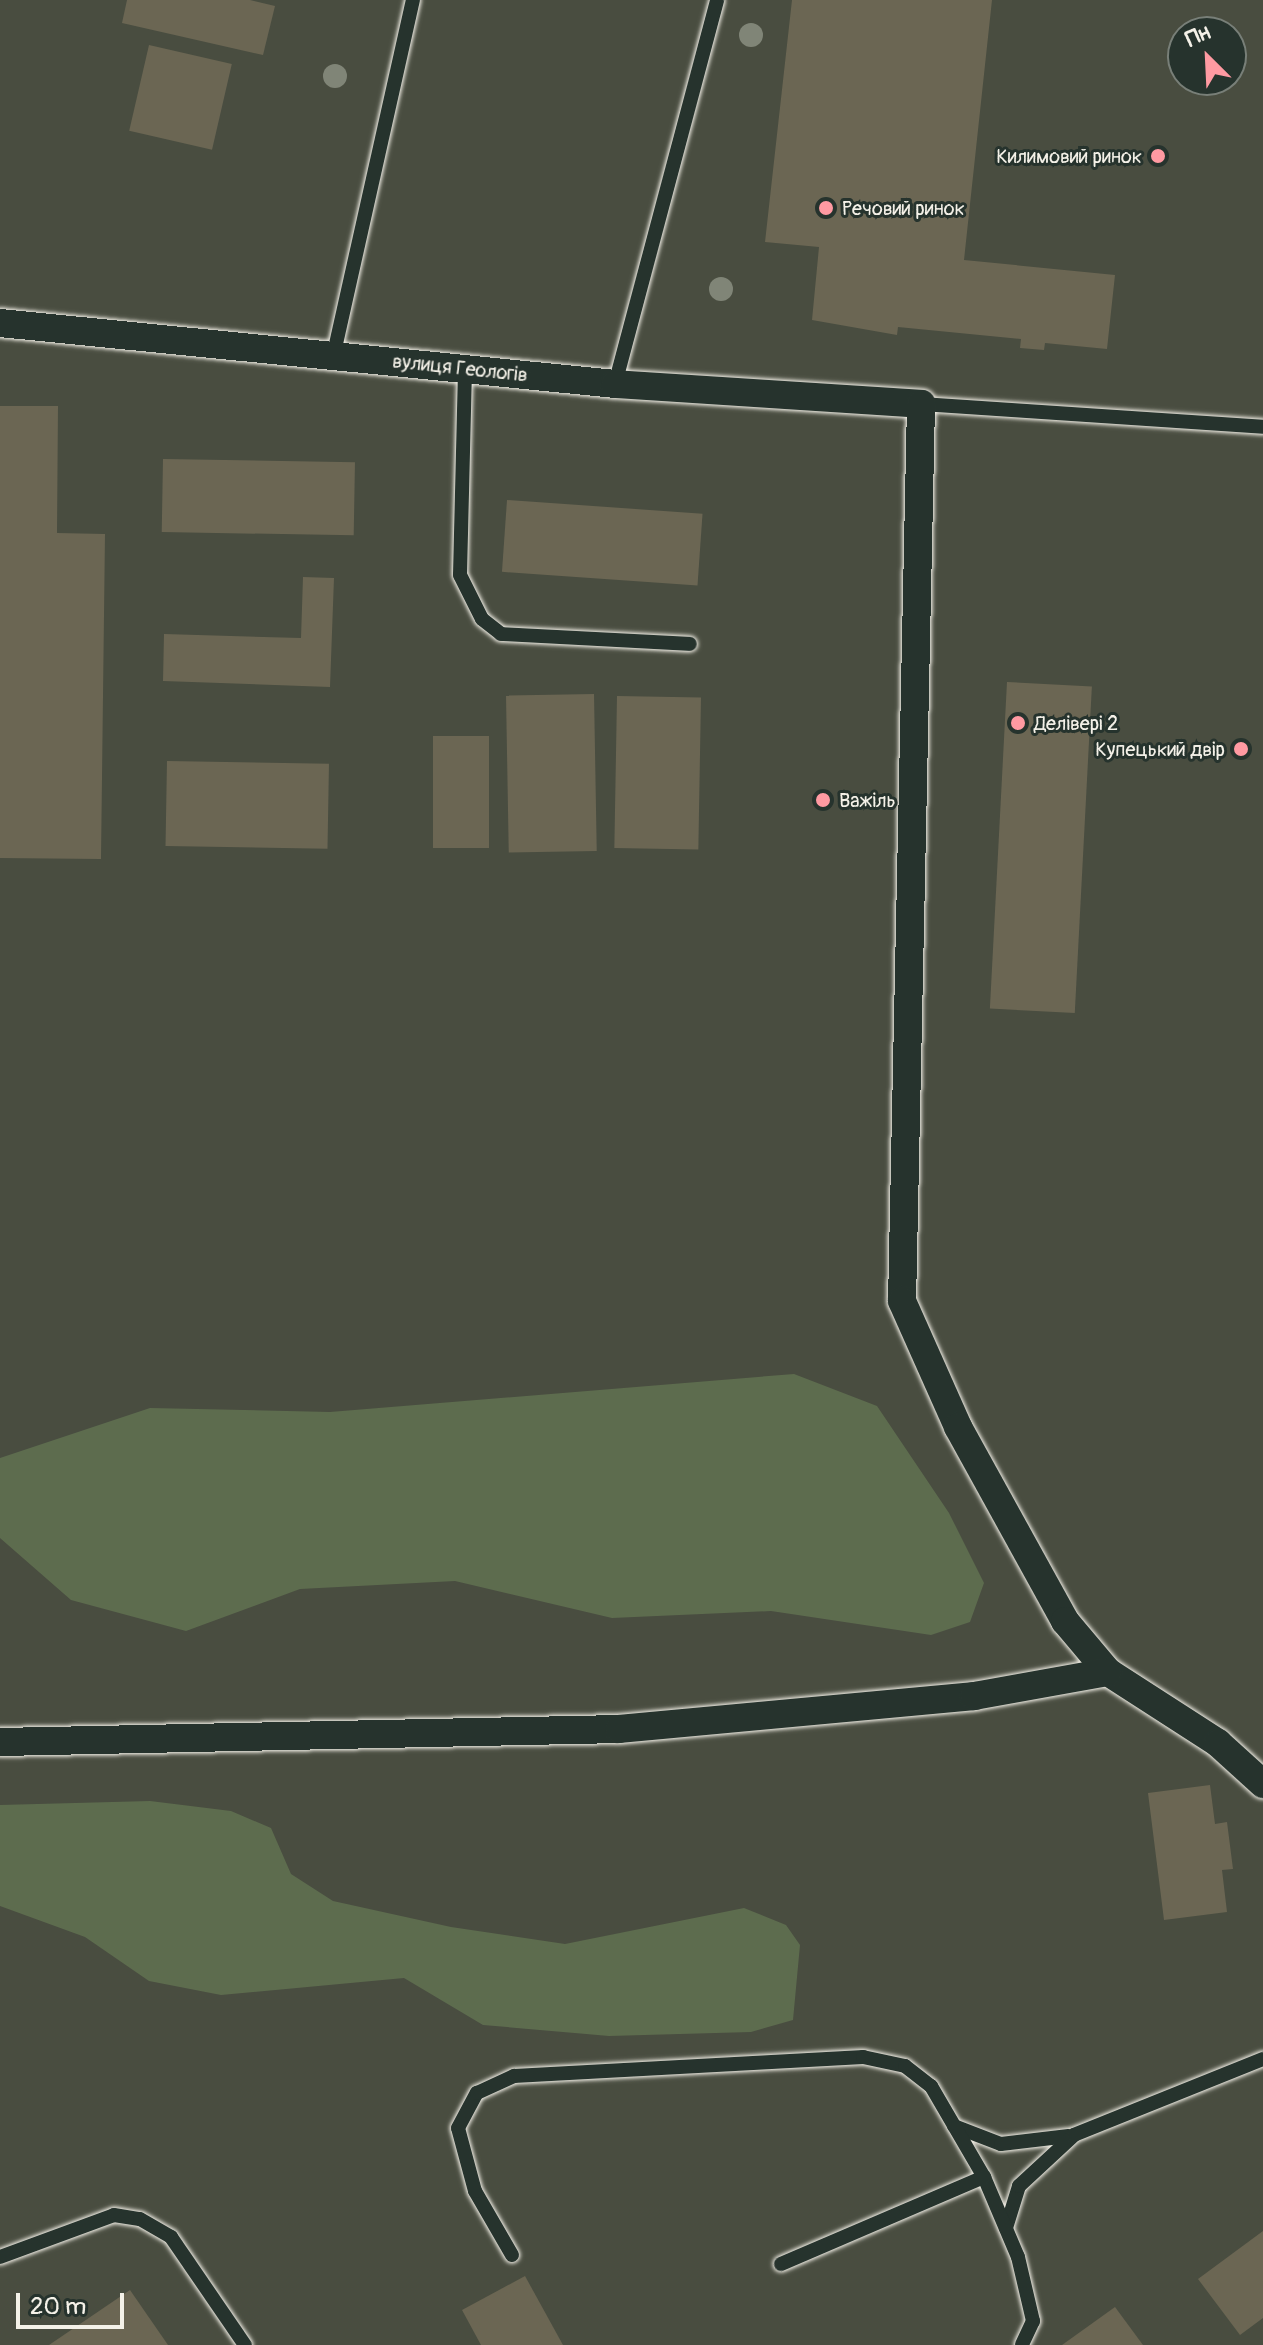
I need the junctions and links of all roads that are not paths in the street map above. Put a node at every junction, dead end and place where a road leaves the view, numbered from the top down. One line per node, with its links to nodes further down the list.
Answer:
1 (413, 0): 4 (lane)
2 (717, 0): 6 (lane)
3 (0, 323): 4 (street, вулиця Геологів)
4 (334, 353): 5 (street, вулиця Геологів)
5 (465, 370): 6 (street, вулиця Геологів); 9 (lane)
6 (615, 384): 7 (street, вулиця Геологів)
7 (921, 404): 8 (lane); 10 (street)
8 (1263, 427)
9 (690, 644)
10 (1108, 1672): 11 (street); 12 (street)
11 (0, 1742)
12 (1263, 1784)
13 (1263, 2059): 15 (lane)
14 (954, 2126): 15 (lane); 16 (lane); 18 (lane)
15 (1074, 2135): 17 (lane)
16 (984, 2177): 17 (lane); 20 (lane)
17 (1006, 2228): 22 (lane)
18 (512, 2255)
19 (0, 2257): 21 (lane)
20 (781, 2264)
21 (245, 2345)
22 (1022, 2345)

